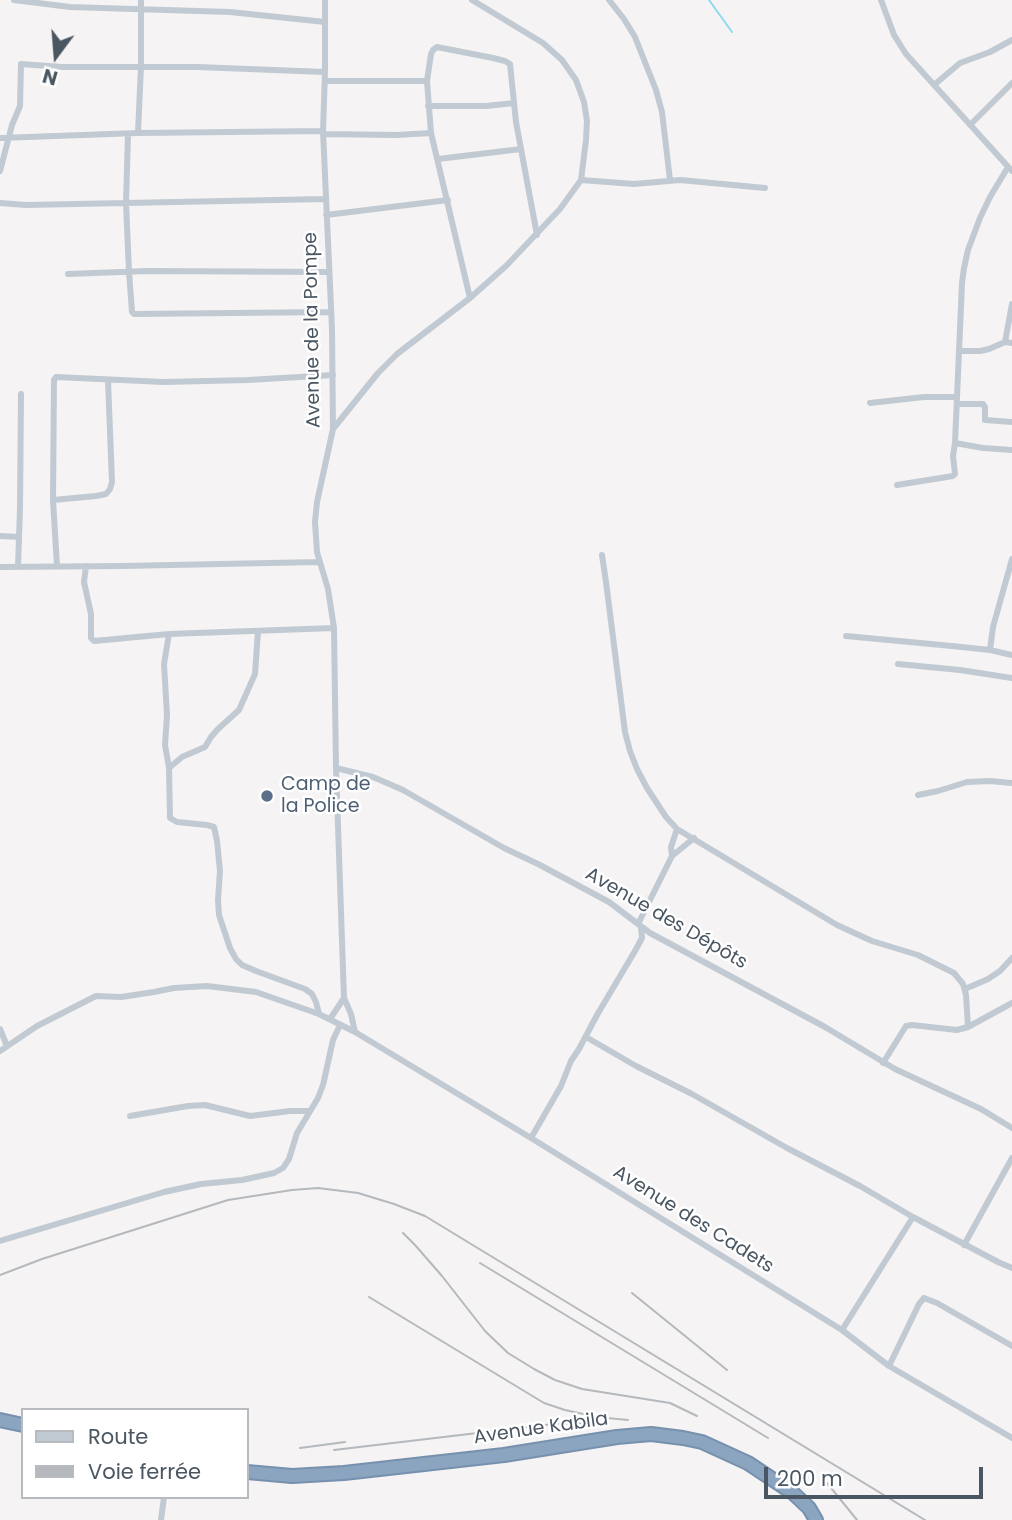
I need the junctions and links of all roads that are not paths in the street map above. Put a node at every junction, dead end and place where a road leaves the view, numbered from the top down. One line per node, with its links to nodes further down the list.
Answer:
1 (14, 0): 7 (street)
2 (141, 0): 7 (street)
3 (325, 0): 8 (street, Avenue de la Pompe)
4 (472, 0): 29 (street)
5 (609, 0): 30 (street)
6 (881, 0): 15 (street)
7 (141, 9): 8 (street); 10 (street)
8 (325, 22): 11 (street, Avenue de la Pompe)
9 (1012, 40): 15 (street)
10 (141, 66): 11 (street); 20 (street); 23 (street)
11 (325, 72): 13 (street, Avenue de la Pompe)
12 (426, 80): 13 (street); 16 (street); 17 (street)
13 (325, 81): 19 (street, Avenue de la Pompe)
14 (1012, 83): 18 (street)
15 (934, 85): 18 (street)
16 (514, 103): 17 (street); 25 (street)
17 (428, 106): 21 (street)
18 (970, 125): 27 (street)
19 (323, 132): 20 (street); 21 (street); 32 (street, Avenue de la Pompe)
20 (138, 133): 22 (street)
21 (431, 133): 26 (street)
22 (128, 134): 23 (street); 35 (street)
23 (10, 137): 24 (street); 28 (street)
24 (0, 138)
25 (521, 149): 26 (street); 37 (street)
26 (438, 159): 33 (street)
27 (1010, 169): 45 (street)
28 (0, 171)
29 (581, 180): 30 (street); 37 (street)
30 (670, 180): 31 (street)
31 (765, 188)
32 (325, 199): 35 (street); 36 (street, Avenue de la Pompe)
33 (448, 200): 36 (street); 41 (street)
34 (0, 203): 35 (street)
35 (126, 203): 38 (street)
36 (326, 215): 39 (street, Avenue de la Pompe)
37 (537, 235): 41 (street)
38 (129, 272): 39 (street); 40 (street); 43 (street)
39 (329, 272): 43 (street, Avenue de la Pompe)
40 (68, 274)
41 (470, 298): 52 (street)
42 (1012, 304): 44 (street)
43 (331, 312): 46 (street, Avenue de la Pompe)
44 (1009, 343): 45 (street)
45 (960, 351): 49 (street)
46 (333, 375): 47 (street); 52 (street, Avenue de la Pompe)
47 (108, 380): 56 (street); 56 (street)
48 (21, 394): 58 (street)
49 (957, 400): 50 (street); 51 (street); 53 (street)
50 (870, 403)
51 (1012, 422)
52 (333, 429): 61 (street, Avenue de la Pompe)
53 (955, 443): 54 (street); 55 (street)
54 (1012, 450)
55 (897, 485)
56 (53, 500): 63 (street)
57 (0, 536): 58 (street)
58 (19, 537): 65 (street)
59 (601, 555): 78 (street)
60 (1012, 559): 70 (street)
61 (320, 562): 64 (street); 66 (street, Avenue de la Pompe)
62 (0, 566): 65 (street)
63 (57, 566): 64 (street); 65 (street)
64 (86, 566): 68 (street)
65 (18, 567)
66 (334, 628): 67 (street); 75 (street, Avenue de la Pompe)
67 (258, 631): 68 (street); 74 (street)
68 (169, 634): 74 (street)
69 (846, 636): 70 (street)
70 (990, 650): 71 (street)
71 (1012, 655)
72 (898, 664): 73 (street)
73 (1012, 678)
74 (169, 768): 88 (street)
75 (337, 768): 81 (street, Avenue des Dépôts); 86 (street, Avenue de la Pompe)
76 (1012, 783): 77 (street)
77 (918, 795)
78 (677, 829): 79 (street); 80 (street)
79 (694, 838): 80 (street); 85 (street)
80 (671, 856): 81 (street)
81 (640, 926): 82 (street, Avenue des Dépôts); 83 (street)
82 (650, 933): 83 (street); 97 (street, Avenue des Dépôts)
83 (642, 938): 94 (street)
84 (1012, 958): 85 (street)
85 (965, 989): 91 (street)
86 (344, 998): 89 (street); 93 (street, Avenue de la Pompe)
87 (1012, 1003): 91 (street)
88 (319, 1014): 89 (street, Avenue des Cadets); 95 (street, Avenue des Cadets)
89 (330, 1019): 90 (street, Avenue des Cadets)
90 (340, 1025): 93 (street, Avenue des Cadets); 98 (street)
91 (968, 1027): 97 (street)
92 (0, 1029): 95 (street)
93 (355, 1032): 101 (street, Avenue des Cadets)
94 (586, 1037): 101 (street); 103 (street)
95 (7, 1046): 96 (street, Avenue des Cadets)
96 (0, 1051)
97 (883, 1063): 100 (street, Avenue des Dépôts)
98 (310, 1111): 99 (street); 104 (street)
99 (130, 1116)
100 (1012, 1128)
101 (531, 1138): 107 (street, Avenue des Cadets)
102 (1012, 1158): 105 (street)
103 (913, 1217): 105 (street); 107 (street)
104 (0, 1241)
105 (964, 1245): 106 (street)
106 (1012, 1268)
107 (842, 1330): 109 (street, Avenue des Cadets)
108 (1012, 1346): 109 (street)
109 (889, 1366): 112 (street, Avenue des Cadets)
110 (0, 1420): 111 (highway)
111 (21, 1425)
112 (1012, 1438)
113 (248, 1472): 116 (highway, Avenue Kabila)
114 (164, 1499): 115 (street)
115 (161, 1520)
116 (816, 1520)

